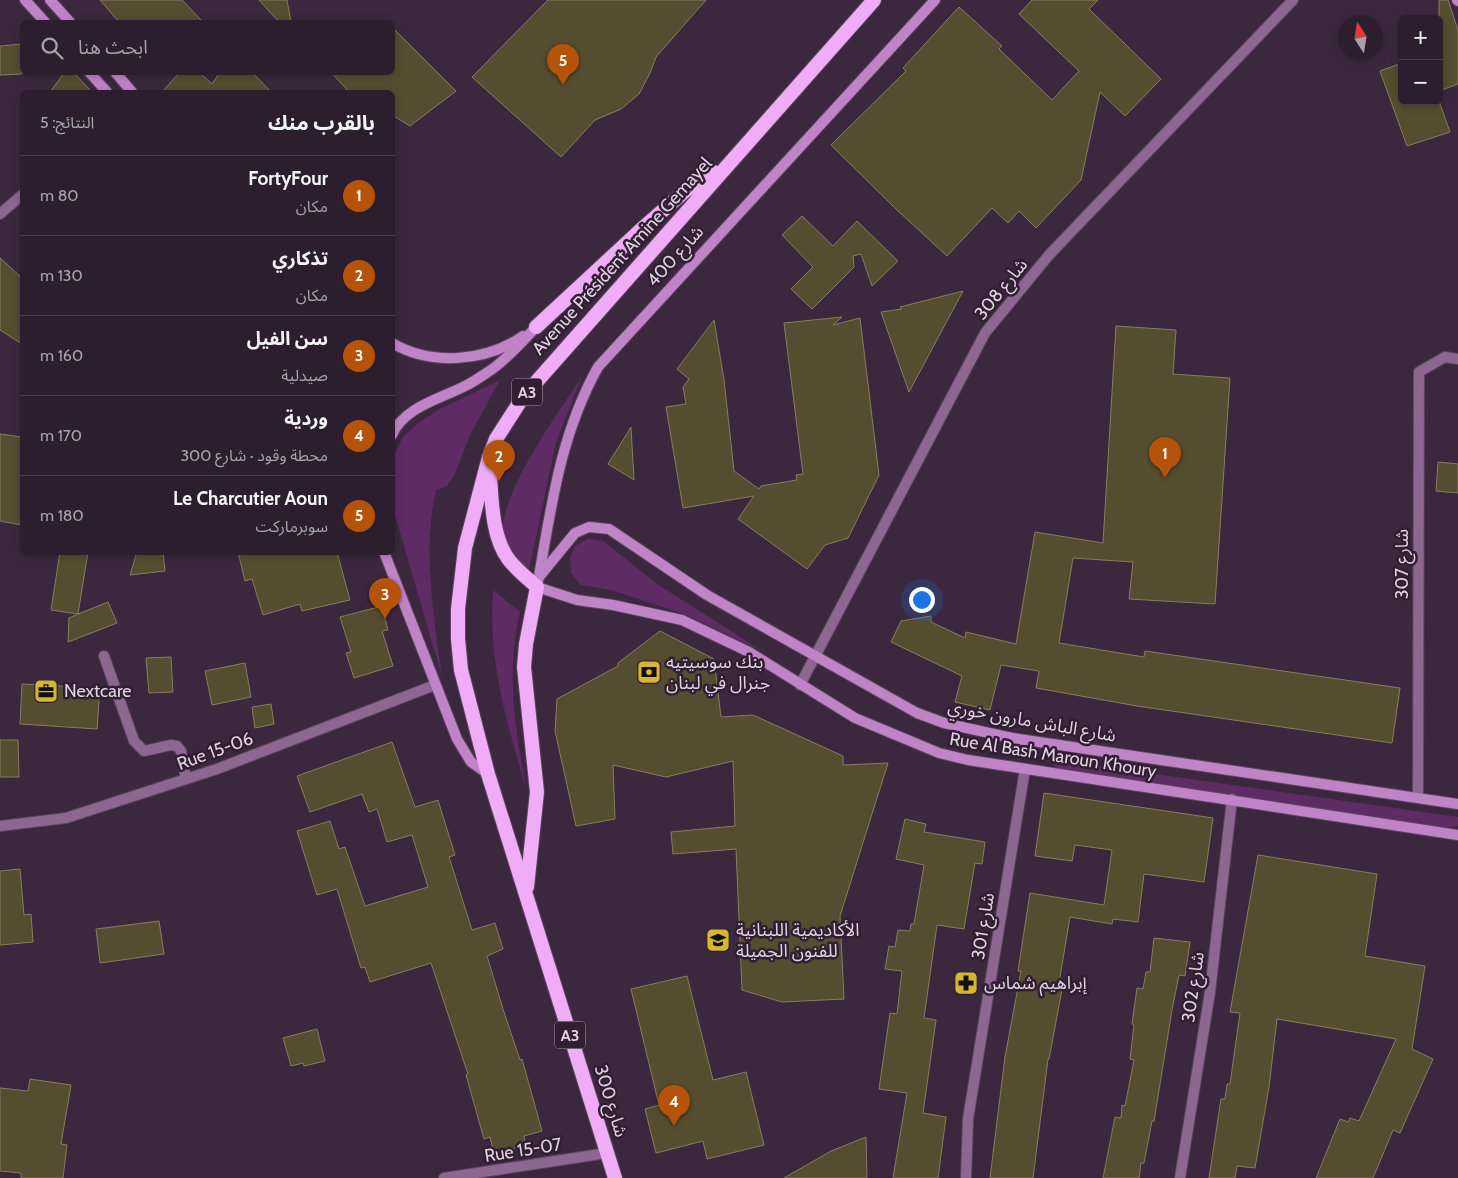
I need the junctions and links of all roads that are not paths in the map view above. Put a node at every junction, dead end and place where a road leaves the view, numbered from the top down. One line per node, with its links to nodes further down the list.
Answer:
1 (25, 0): 6 (main road)
2 (50, 0): 7 (main road)
3 (874, 0): 12 (highway, Avenue Président Amine Gemayel / A3)
4 (935, 0): 23 (main road, شارع 400)
5 (1293, 0): 25 (street, شارع 308)
6 (43, 20)
7 (68, 20)
8 (92, 75): 10 (main road)
9 (118, 75): 11 (main road)
10 (105, 90)
11 (130, 90)
12 (732, 160): 15 (highway); 19 (highway, Avenue Président Amine Gemayel / A3)
13 (20, 197): 14 (street)
14 (0, 214)
15 (536, 327): 16 (main road); 18 (main road)
16 (395, 345)
17 (1458, 359): 31 (street, شارع 307)
18 (395, 431)
19 (489, 457): 23 (highway); 29 (highway, Avenue Président Amine Gemayel / A3)
20 (385, 555): 22 (main road)
21 (390, 555): 22 (main road)
22 (396, 583): 26 (main road)
23 (538, 583): 25 (main road, شارع الباش مارون خوري); 27 (main road, Rue Al Bash Maroun Khoury); 36 (highway)
24 (104, 656): 30 (street)
25 (816, 657): 27 (street, شارع 308); 31 (main road, شارع الباش مارون خوري)
26 (435, 685): 29 (main road); 30 (street, Rue 15-06)
27 (800, 685): 28 (main road, Rue Al Bash Maroun Khoury)
28 (1025, 769): 32 (main road, Rue Al Bash Maroun Khoury); 40 (street, شارع 301)
29 (488, 774): 36 (highway, Avenue Président Amine Gemayel / A3)
30 (186, 779): 34 (street, Rue 15-06)
31 (1418, 798): 33 (main road, شارع الباش مارون خوري)
32 (1232, 799): 35 (main road, Rue Al Bash Maroun Khoury); 41 (street, شارع 302)
33 (1458, 804)
34 (0, 826)
35 (1458, 835)
36 (526, 892): 37 (highway, شارع 300 / A3)
37 (607, 1153): 38 (street, Rue 15-07); 39 (highway, شارع 300 / A3)
38 (444, 1178)
39 (614, 1178)
40 (966, 1178)
41 (1180, 1178)

